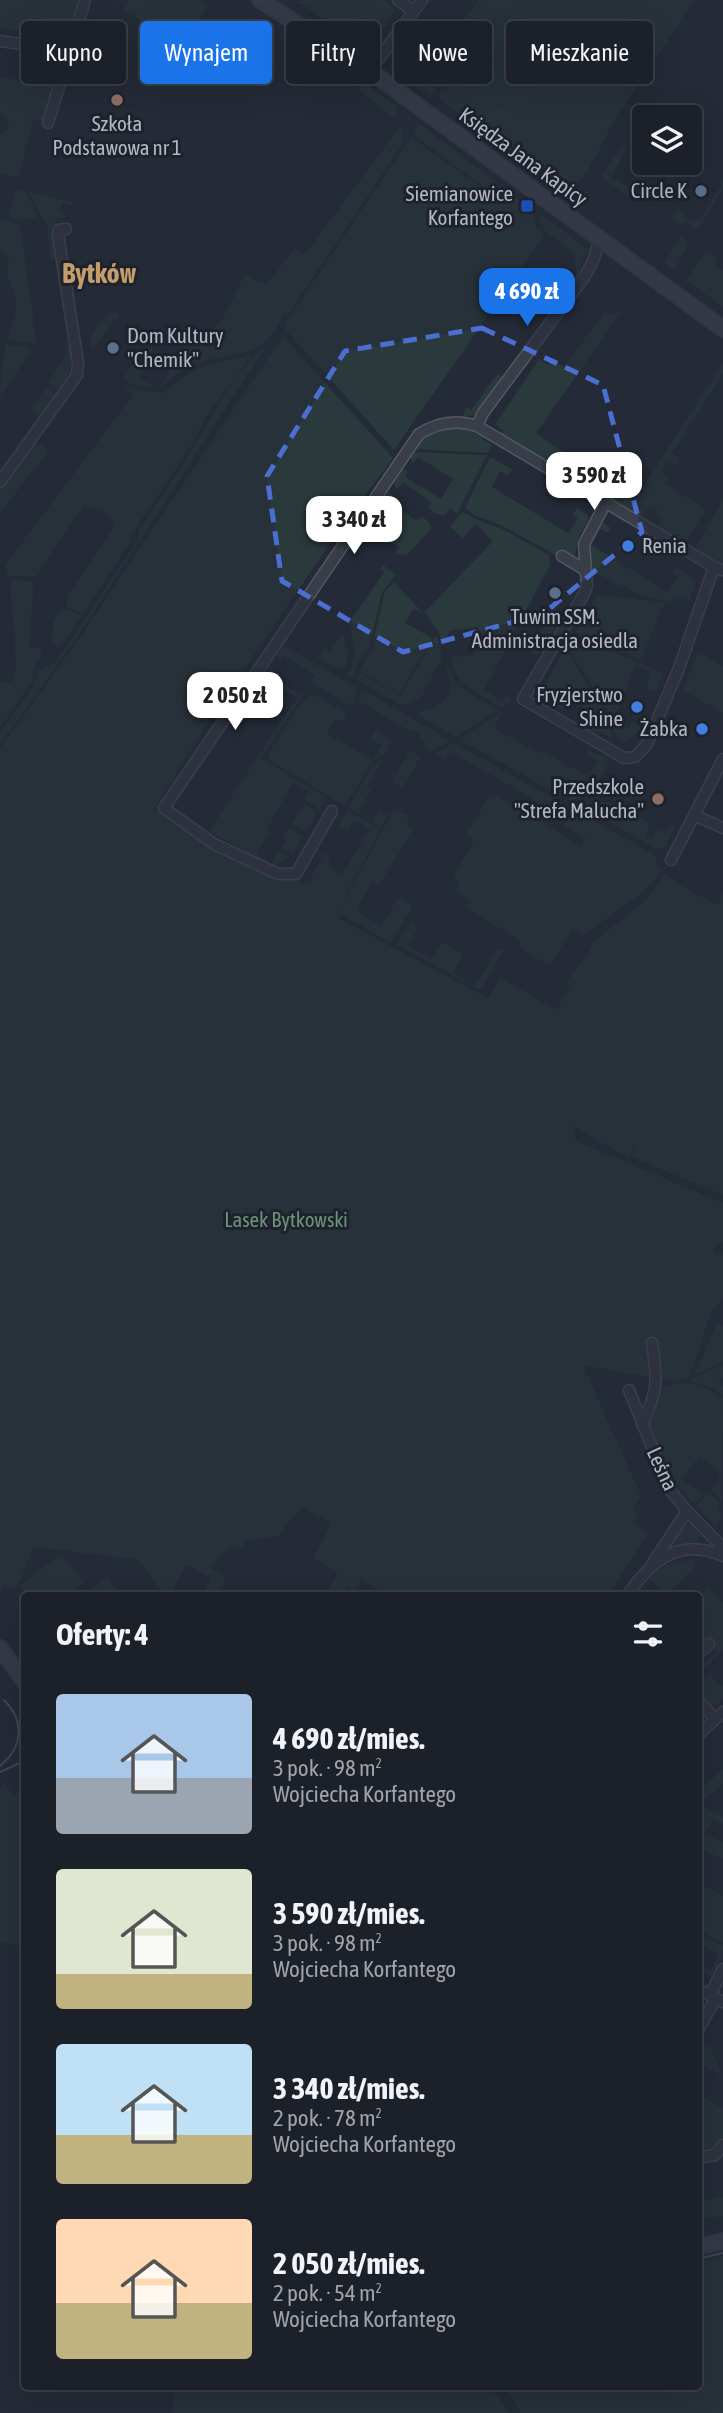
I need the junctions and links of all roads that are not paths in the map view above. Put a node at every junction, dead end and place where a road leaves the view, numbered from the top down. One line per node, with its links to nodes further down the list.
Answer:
1 (85, 0): 6 (street)
2 (261, 0): 7 (street, Księdza Jana Kapicy)
3 (398, 0): 5 (street)
4 (422, 0): 5 (street)
5 (413, 11): 10 (street)
6 (78, 21)
7 (293, 21)
8 (0, 41): 9 (street)
9 (21, 44)
10 (380, 57)
11 (380, 78): 15 (street, Księdza Jana Kapicy)
12 (59, 84): 13 (street)
13 (48, 123)
14 (66, 229): 18 (street)
15 (600, 238): 16 (street, Księdza Jana Kapicy); 17 (street)
16 (723, 329)
17 (477, 426): 19 (street); 24 (street)
18 (0, 482)
19 (606, 502): 21 (street); 22 (street)
20 (562, 556): 22 (street)
21 (718, 569): 22 (street)
22 (585, 570)
23 (723, 759): 25 (street)
24 (332, 811)
25 (694, 815): 26 (street); 27 (street)
26 (723, 828)
27 (671, 860)
28 (652, 1343): 30 (street, Leśna)
29 (629, 1390): 30 (street, Leśna)
30 (642, 1425): 31 (street, Leśna)
31 (687, 1511): 32 (street, Leśna); 34 (street, Leśna)
32 (723, 1548)
33 (723, 1556): 34 (street, Leśna)
34 (652, 1564): 35 (street, Leśna)
35 (630, 1592)
36 (709, 1644): 38 (street)
37 (0, 1648): 40 (street)
38 (702, 1650)
39 (0, 1667): 41 (street)
40 (21, 1676)
41 (21, 1677)
42 (702, 1703): 43 (street)
43 (719, 1715): 44 (street)
44 (702, 1731)
45 (723, 1969): 46 (street)
46 (716, 1998): 47 (street)
47 (702, 2023)
48 (723, 2145): 49 (street)
49 (702, 2157)
50 (723, 2241): 51 (street)
51 (702, 2246)

